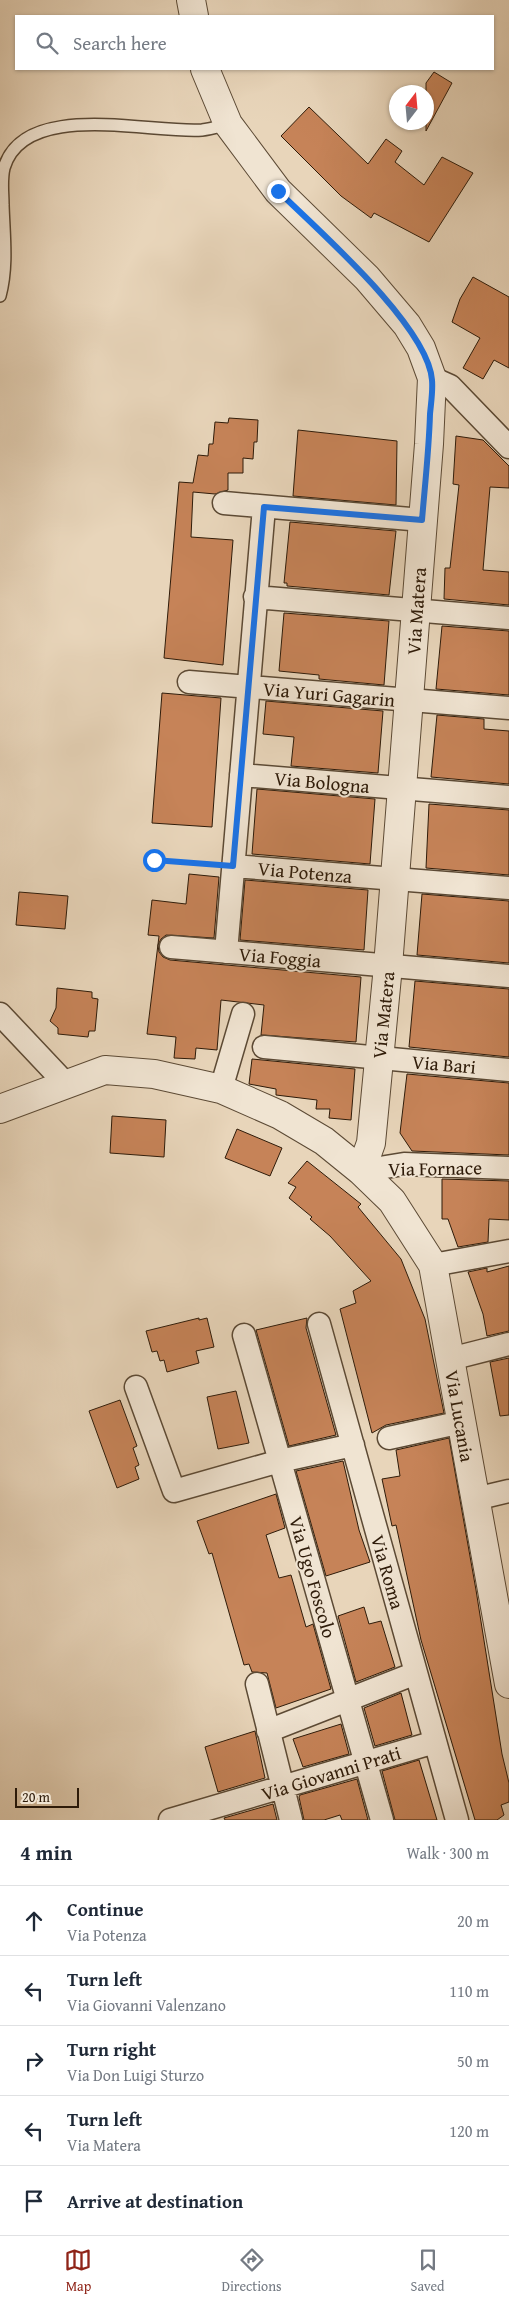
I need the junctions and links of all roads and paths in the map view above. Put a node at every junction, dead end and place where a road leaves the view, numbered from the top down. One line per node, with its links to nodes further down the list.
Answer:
1 (191, 0): 2 (street)
2 (194, 15)
3 (205, 70): 4 (street, Via Matera)
4 (228, 124): 5 (lane); 6 (street, Via Matera)
5 (0, 296)
6 (432, 378): 7 (street); 10 (street, Via Matera)
7 (509, 447)
8 (224, 504): 9 (street)
9 (264, 507): 10 (street); 11 (street)
10 (422, 520): 12 (street, Via Matera)
11 (256, 597): 12 (street); 15 (street)
12 (416, 610): 13 (street); 16 (street, Via Matera)
13 (509, 618)
14 (189, 682): 15 (street, Via Yuri Gagarin)
15 (248, 687): 16 (street, Via Yuri Gagarin); 18 (street)
16 (409, 700): 17 (street, Via Yuri Gagarin); 19 (street, Via Matera)
17 (509, 708)
18 (241, 775): 19 (street, Via Bologna); 22 (street)
19 (402, 789): 20 (street, Via Bologna); 23 (street, Via Matera)
20 (509, 797)
21 (154, 860): 22 (path, Via Potenza)
22 (233, 866): 23 (street, Via Potenza); 26 (street)
23 (396, 880): 24 (street, Via Potenza); 27 (street, Via Matera)
24 (509, 888)
25 (171, 947): 26 (street, Via Foggia)
26 (226, 952): 27 (street, Via Foggia)
27 (388, 966): 28 (street, Via Foggia); 32 (street, Via Matera)
28 (509, 976)
29 (0, 1014): 34 (street)
30 (243, 1014): 35 (street)
31 (264, 1047): 32 (street, Via Bari)
32 (379, 1059): 33 (street, Via Bari); 38 (street, Via Matera)
33 (509, 1070)
34 (66, 1084): 35 (street, Via Lucania); 36 (street, Via Lucania)
35 (221, 1089): 38 (street, Via Lucania)
36 (0, 1109)
37 (509, 1168): 38 (street, Via Fornace)
38 (362, 1171): 40 (street, Via Lucania)
39 (509, 1251): 40 (street)
40 (433, 1265): 44 (street, Via Lucania)
41 (319, 1324): 48 (street, Via Roma)
42 (244, 1335): 49 (street, Via Ugo Foscolo)
43 (509, 1344): 44 (street)
44 (450, 1359): 46 (street, Via Lucania)
45 (136, 1387): 49 (street)
46 (462, 1422): 47 (street); 51 (street, Via Lucania)
47 (389, 1438)
48 (353, 1445): 49 (street); 52 (street, Via Roma)
49 (280, 1461): 55 (street, Via Ugo Foscolo)
50 (509, 1491): 51 (street)
51 (475, 1499): 54 (street, Via Lucania)
52 (416, 1673): 55 (street); 57 (street, Via Roma)
53 (257, 1684): 56 (street)
54 (509, 1684)
55 (348, 1700): 56 (street); 58 (street, Via Ugo Foscolo)
56 (268, 1731): 59 (street)
57 (435, 1742): 58 (street, Via Giovanni Prati); 64 (street, Via Roma)
58 (366, 1763): 59 (street, Via Giovanni Prati); 63 (street, Via Ugo Foscolo)
59 (283, 1788): 60 (street, Via Giovanni Prati); 62 (street)
60 (210, 1815): 61 (street, Via Giovanni Prati)
61 (170, 1820)
62 (291, 1820)
63 (382, 1820)
64 (457, 1820)

